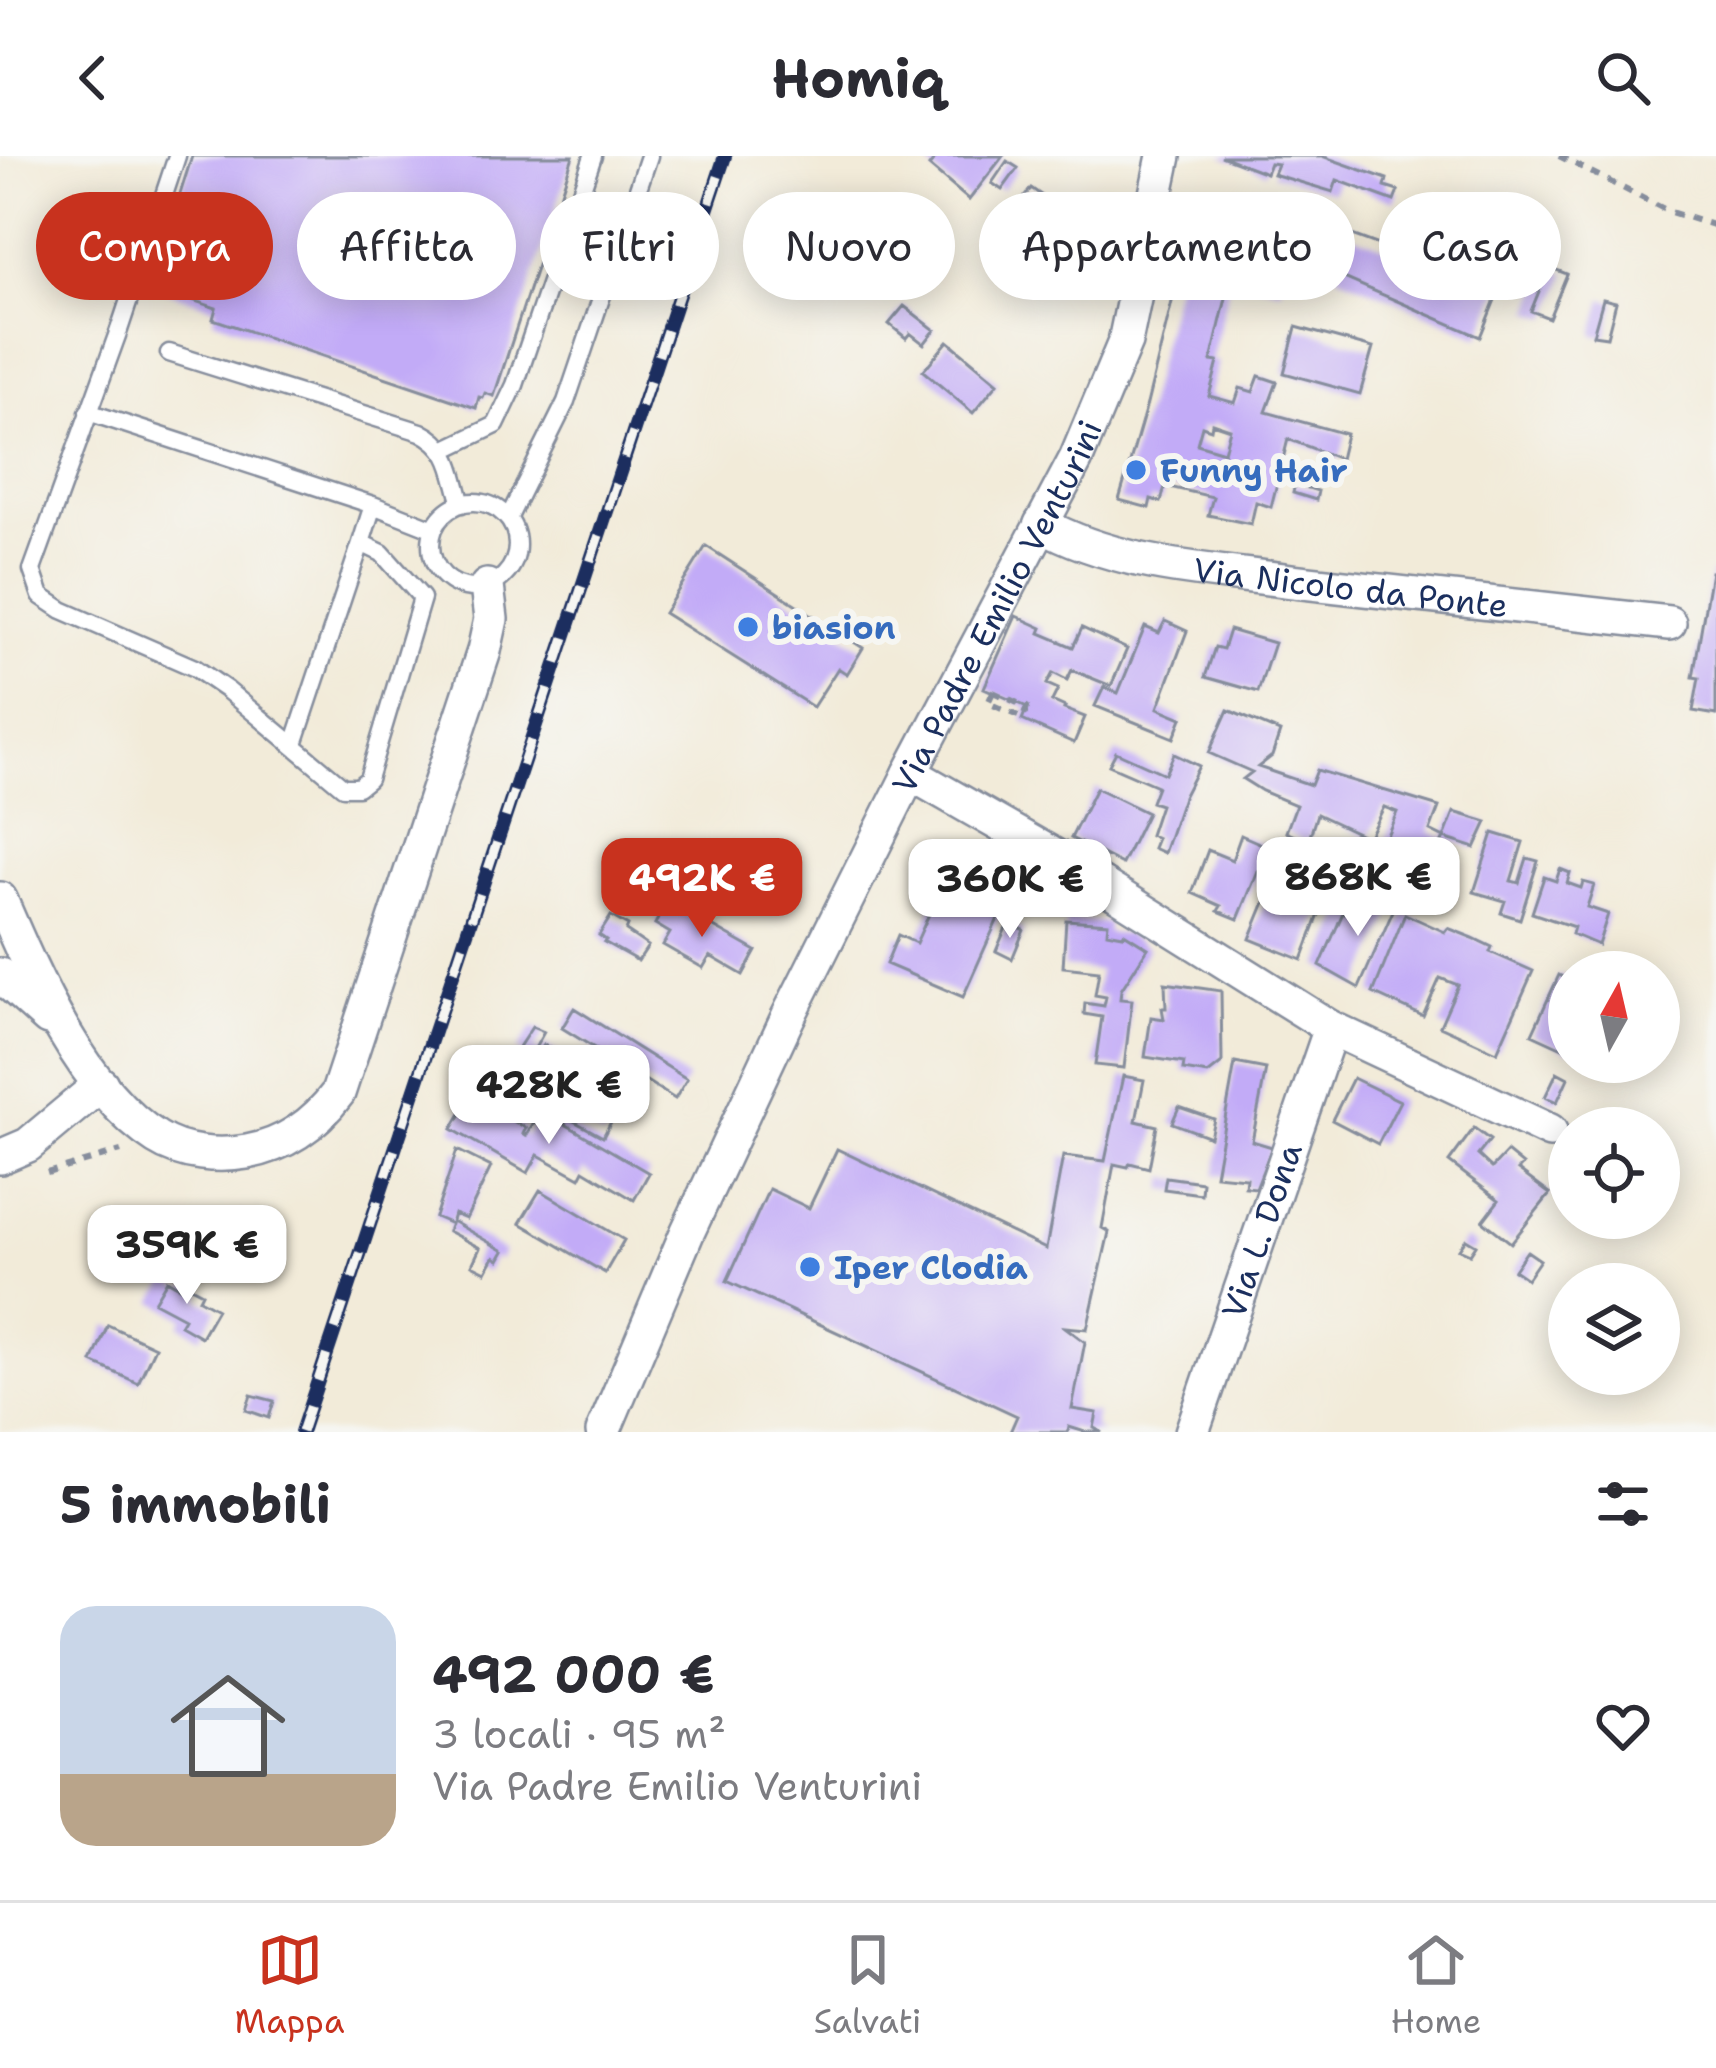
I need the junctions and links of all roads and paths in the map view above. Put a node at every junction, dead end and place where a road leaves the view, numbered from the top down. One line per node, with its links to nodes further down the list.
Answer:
1 (176, 156): 8 (lane)
2 (593, 156): 9 (lane)
3 (649, 156): 12 (lane)
4 (1164, 156): 13 (street, Via Padre Emilio Venturini)
5 (1559, 156): 6 (path)
6 (1716, 226)
7 (169, 353): 9 (lane)
8 (88, 412): 11 (lane); 19 (lane)
9 (446, 448): 10 (lane)
10 (462, 504): 12 (lane); 14 (lane)
11 (373, 505): 14 (lane); 15 (lane)
12 (508, 519): 16 (lane)
13 (1041, 524): 17 (street, Via Nicolo da Ponte); 20 (street, Via Padre Emilio Venturini)
14 (434, 529): 16 (lane)
15 (361, 543): 19 (lane); 19 (lane)
16 (487, 586): 27 (street)
17 (1669, 623)
18 (1023, 718): 18 (path)
19 (294, 745)
20 (910, 773): 23 (street); 30 (street, Via Padre Emilio Venturini)
21 (0, 899): 24 (street)
22 (0, 976): 24 (street)
23 (1331, 1028): 26 (street); 31 (street, Via L. Dona)
24 (64, 1032): 25 (street)
25 (101, 1084): 27 (street); 28 (street)
26 (1548, 1130)
27 (158, 1139): 29 (path)
28 (0, 1157)
29 (45, 1174)
30 (603, 1432)
31 (1192, 1432)

